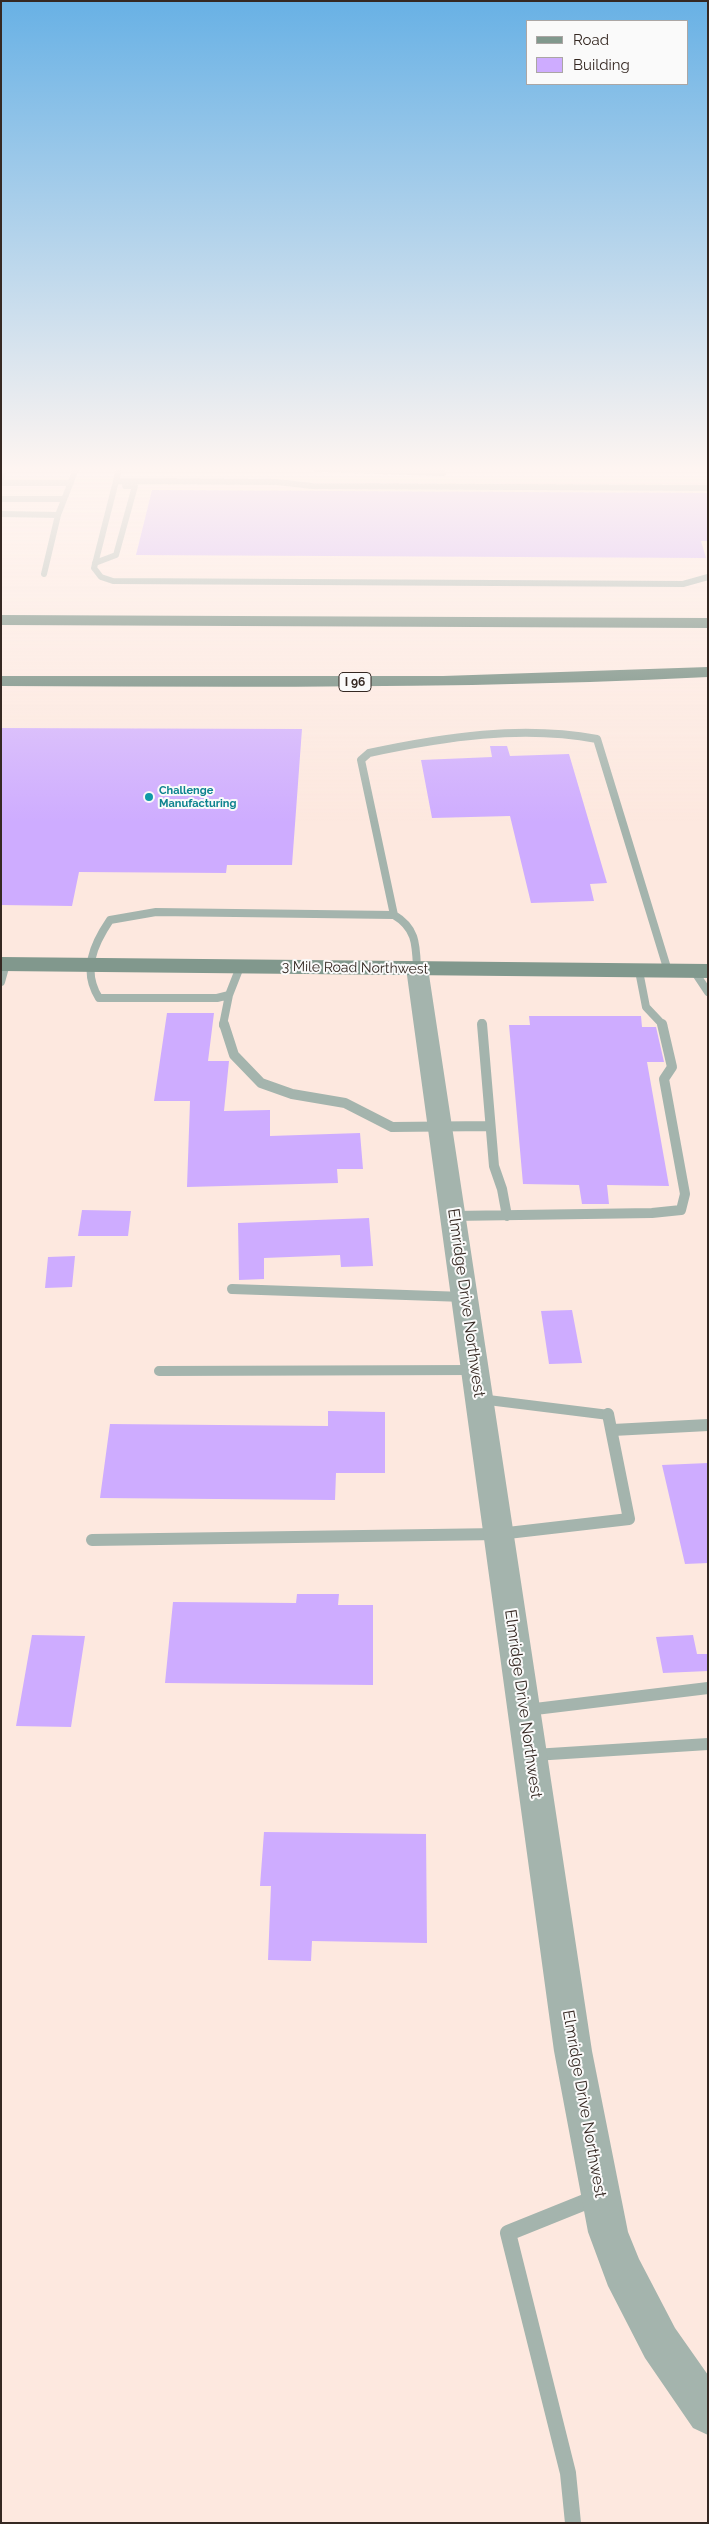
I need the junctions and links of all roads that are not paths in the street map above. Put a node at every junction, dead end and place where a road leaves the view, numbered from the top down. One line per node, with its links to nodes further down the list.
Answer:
1 (1, 620): 2 (highway)
2 (708, 623)
3 (708, 672): 4 (highway, I 96)
4 (1, 681)
5 (394, 915): 6 (lane); 8 (lane); 11 (lane)
6 (89, 965): 7 (main road, 3 Mile Road Northwest); 9 (main road, 3 Mile Road Northwest); 14 (lane)
7 (240, 967): 8 (main road, 3 Mile Road Northwest); 14 (lane)
8 (418, 968): 10 (main road, 3 Mile Road Northwest); 16 (street, Elmridge Drive Northwest)
9 (3, 970)
10 (639, 971): 11 (main road, 3 Mile Road Northwest); 19 (lane)
11 (668, 971): 12 (main road, 3 Mile Road Northwest)
12 (701, 971): 13 (lane)
13 (708, 992)
14 (229, 995): 16 (lane)
15 (482, 1023): 17 (lane)
16 (440, 1125): 17 (lane); 18 (street, Elmridge Drive Northwest)
17 (490, 1126): 19 (lane)
18 (453, 1216): 19 (lane); 21 (street, Elmridge Drive Northwest)
19 (507, 1216)
20 (232, 1289): 21 (lane)
21 (465, 1296): 23 (street, Elmridge Drive Northwest)
22 (158, 1371): 23 (lane)
23 (477, 1384): 25 (lane); 26 (street, Elmridge Drive Northwest)
24 (708, 1424): 25 (lane)
25 (612, 1430): 26 (lane)
26 (499, 1534): 27 (lane); 29 (street, Elmridge Drive Northwest)
27 (92, 1540)
28 (708, 1688): 29 (lane)
29 (524, 1710): 31 (street, Elmridge Drive Northwest)
30 (708, 1744): 31 (lane)
31 (530, 1756): 32 (street, Elmridge Drive Northwest)
32 (601, 2196): 33 (street, Elmridge Drive Northwest); 34 (lane)
33 (708, 2413)
34 (573, 2523)

